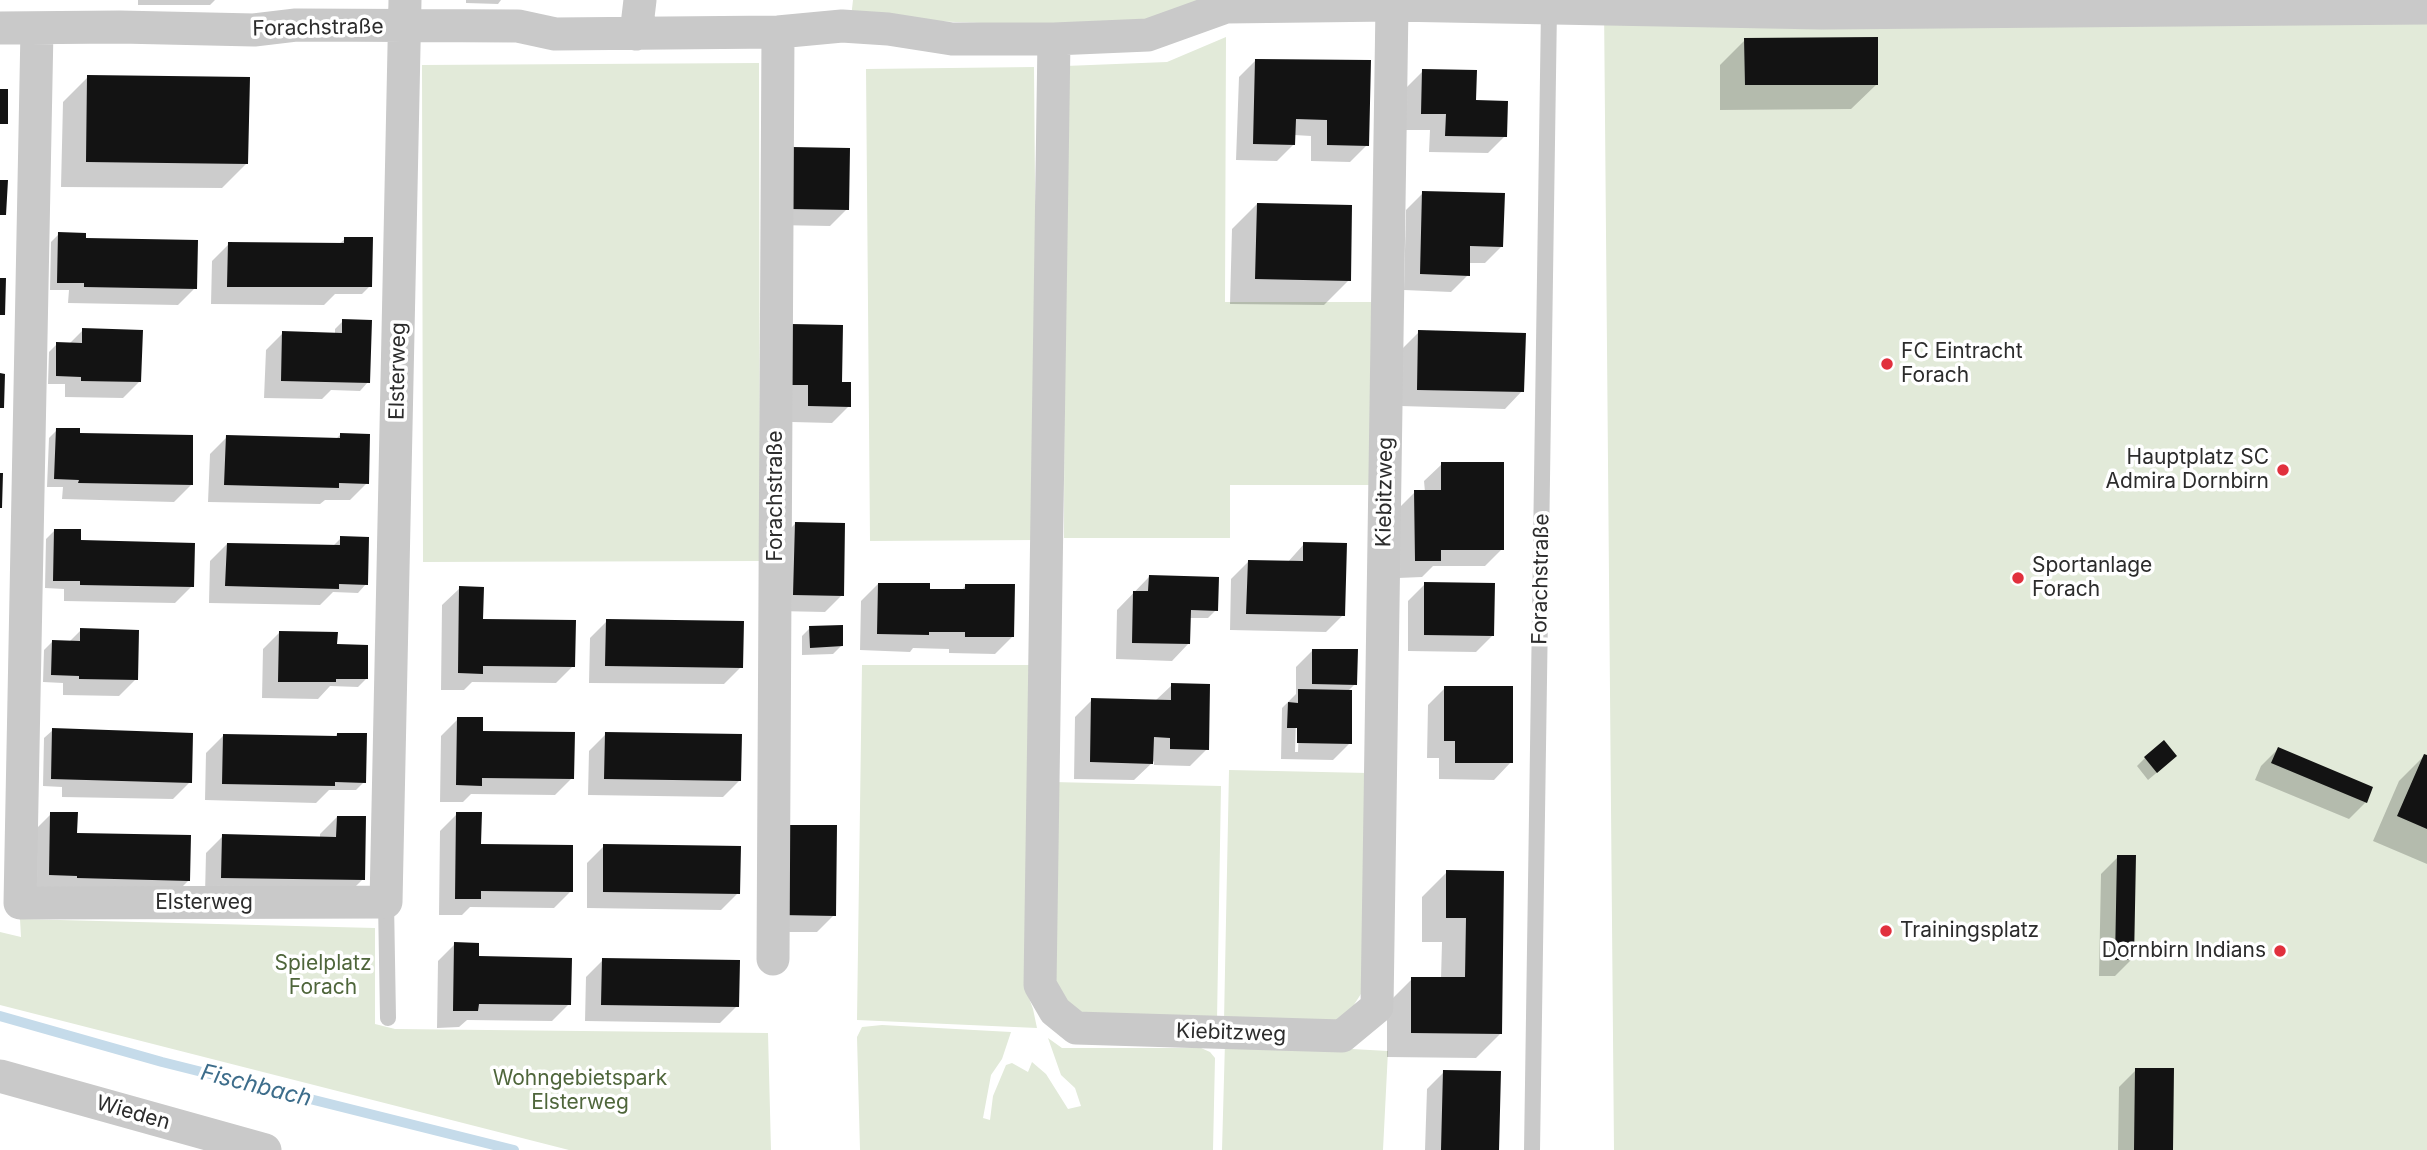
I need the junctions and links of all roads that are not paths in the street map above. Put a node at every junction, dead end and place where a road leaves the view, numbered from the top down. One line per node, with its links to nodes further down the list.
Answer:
1 (640, 0): 10 (street)
2 (1392, 5): 3 (street, Forachstraße); 11 (street, Forachstraße); 11 (street, Kiebitzweg)
3 (1549, 8): 4 (street, Forachstraße); 17 (lane, Forachstraße)
4 (2427, 8)
5 (120, 13): 6 (street, Forachstraße); 8 (street, Forachstraße)
6 (405, 13): 10 (street, Forachstraße); 12 (street, Elsterweg)
7 (0, 28): 8 (street, Forachstraße)
8 (37, 29): 12 (street, Elsterweg)
9 (778, 32): 10 (street, Forachstraße); 11 (street, Forachstraße); 13 (street, Forachstraße)
10 (636, 34)
11 (1054, 39)
12 (386, 902): 14 (lane)
13 (773, 959)
14 (388, 1018)
15 (0, 1076): 16 (street, Wieden)
16 (265, 1150)
17 (1532, 1150)

